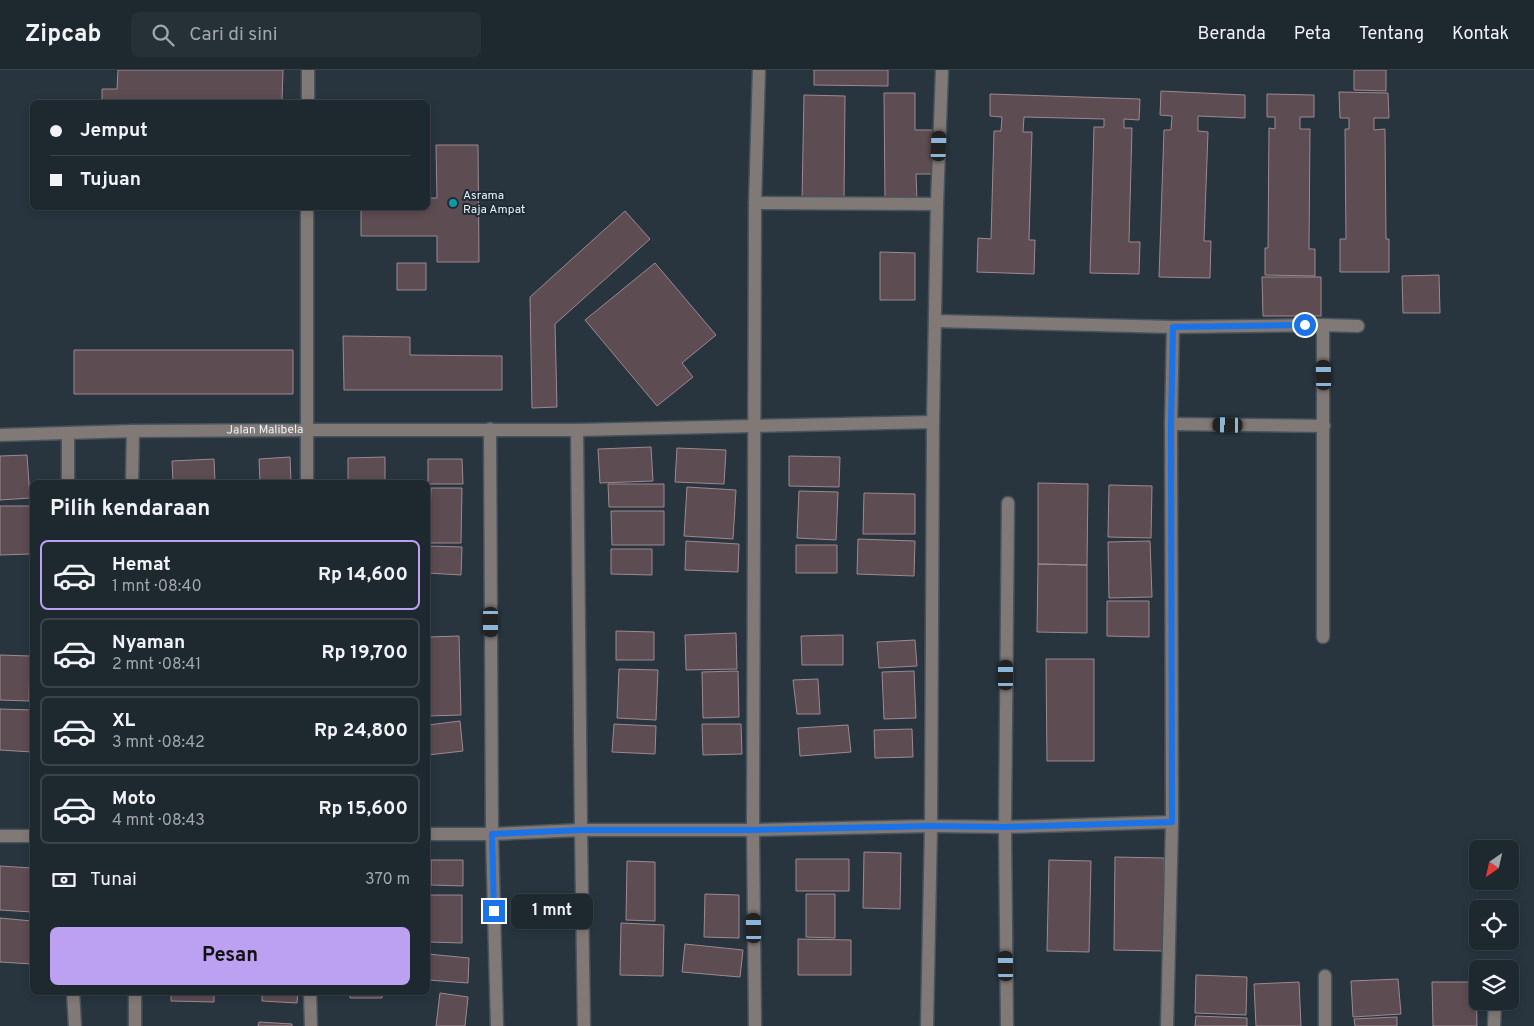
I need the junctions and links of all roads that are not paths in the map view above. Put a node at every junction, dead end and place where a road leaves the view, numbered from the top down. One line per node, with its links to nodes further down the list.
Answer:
1 (308, 70): 4 (street)
2 (758, 70): 5 (street)
3 (942, 70): 6 (street)
4 (308, 100)
5 (755, 203): 6 (street); 14 (street)
6 (937, 204): 8 (street)
7 (307, 210): 17 (street, Jalan Malibela)
8 (935, 321): 11 (street); 12 (street)
9 (1323, 325): 10 (street); 11 (street); 15 (street)
10 (1358, 326)
11 (1173, 327): 13 (street)
12 (933, 422): 14 (street); 28 (street)
13 (1171, 424): 15 (street); 27 (street)
14 (754, 426): 18 (street); 31 (street)
15 (1324, 426): 26 (street)
16 (490, 429): 17 (street); 18 (street); 33 (street)
17 (307, 430): 19 (street, Jalan Malibela); 24 (street)
18 (577, 430): 30 (street)
19 (133, 431): 20 (street, Jalan Malibela); 23 (street)
20 (68, 433): 21 (street, Jalan Malibela); 22 (street)
21 (0, 435)
22 (68, 480)
23 (132, 480)
24 (307, 480)
25 (1008, 504): 29 (street)
26 (1323, 637)
27 (1172, 822): 29 (street); 49 (street)
28 (931, 826): 29 (street); 31 (street); 47 (street)
29 (1005, 827): 48 (street)
30 (581, 830): 31 (street); 33 (street); 45 (street)
31 (753, 830): 46 (street)
32 (430, 834): 33 (street)
33 (492, 834): 44 (street)
34 (0, 836): 35 (street)
35 (30, 836)
36 (1325, 976): 50 (street)
37 (73, 995): 41 (street)
38 (134, 995): 42 (street)
39 (310, 995): 43 (street)
40 (1495, 1010): 51 (street)
41 (75, 1026)
42 (135, 1026)
43 (311, 1026)
44 (497, 1026)
45 (584, 1026)
46 (755, 1026)
47 (927, 1026)
48 (1007, 1026)
49 (1167, 1026)
50 (1326, 1026)
51 (1494, 1026)

